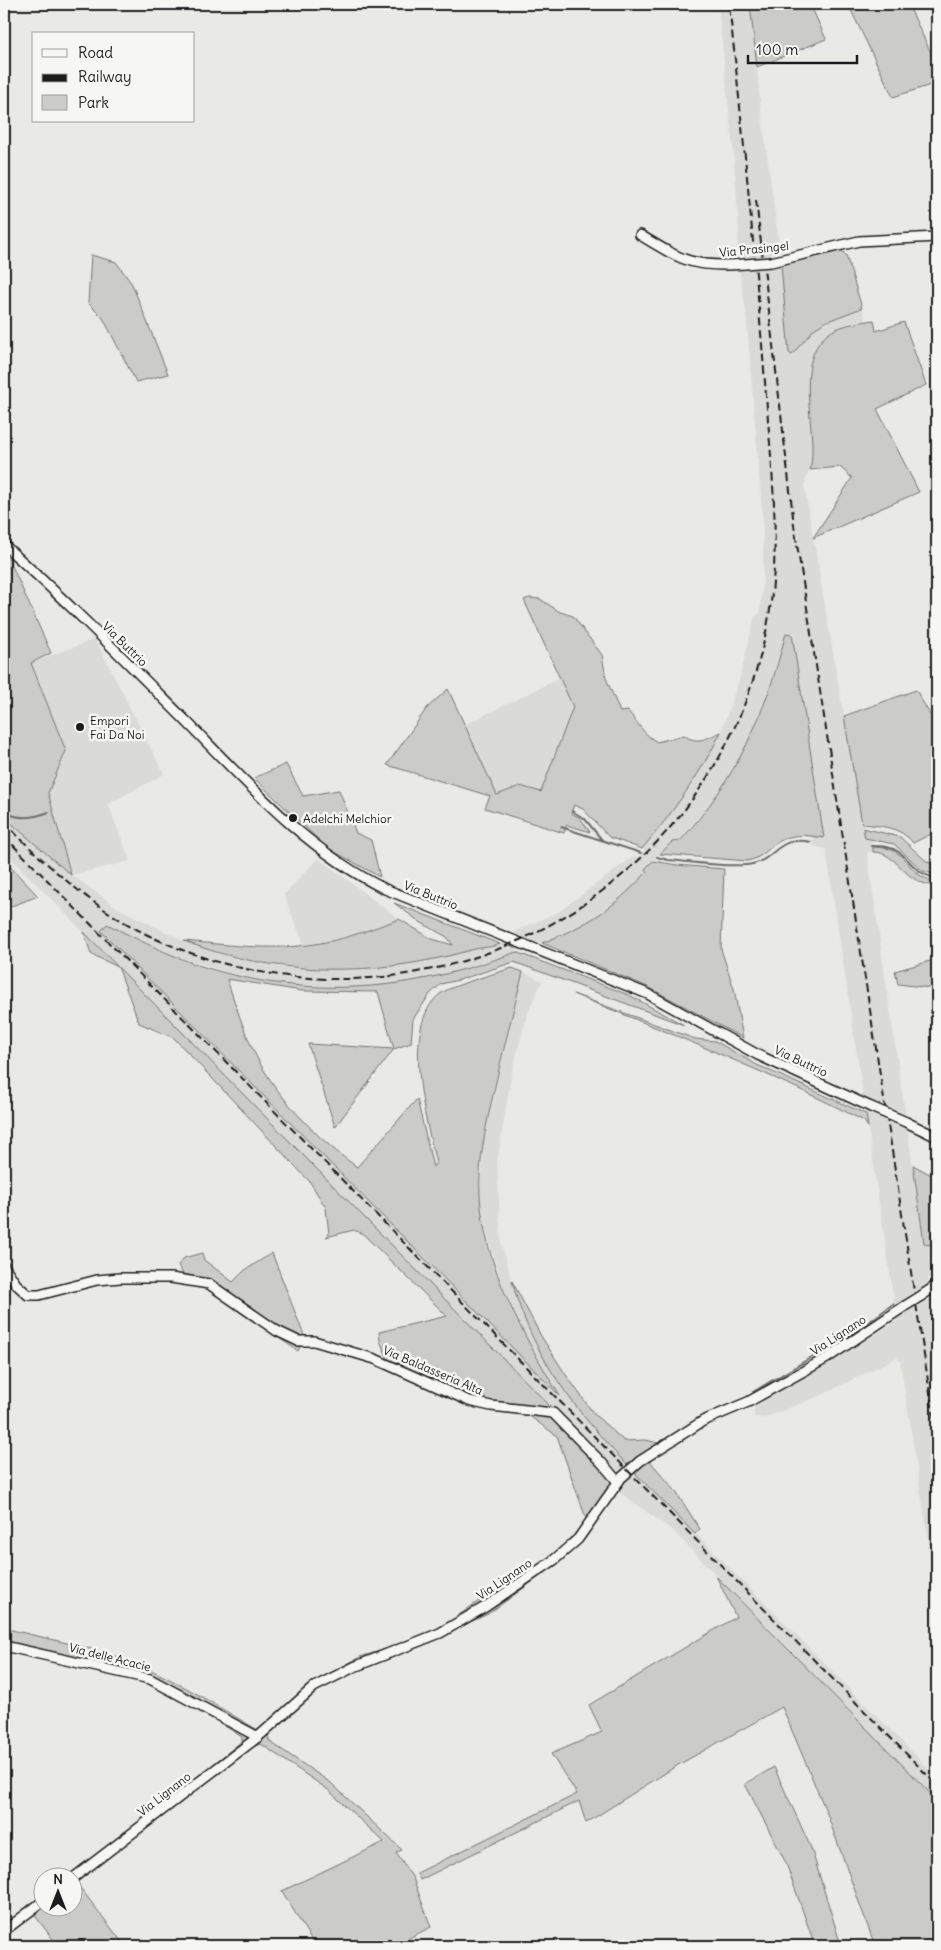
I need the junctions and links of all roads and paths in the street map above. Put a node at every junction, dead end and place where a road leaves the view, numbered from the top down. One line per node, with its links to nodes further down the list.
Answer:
1 (640, 235): 2 (street, Via Prasingel, bridge)
2 (937, 237)
3 (4, 545): 4 (street, Via Buttrio, bridge)
4 (937, 1137)
5 (4, 1266): 7 (street, Via Baldasseria Alta)
6 (937, 1285): 7 (street, Via Lignano, bridge)
7 (618, 1482): 9 (street, Via Lignano)
8 (4, 1646): 9 (street, Via delle Acacie)
9 (258, 1737): 10 (street, Via Lignano)
10 (82, 1872)
11 (32, 1910): 12 (street)
12 (4, 1931)

